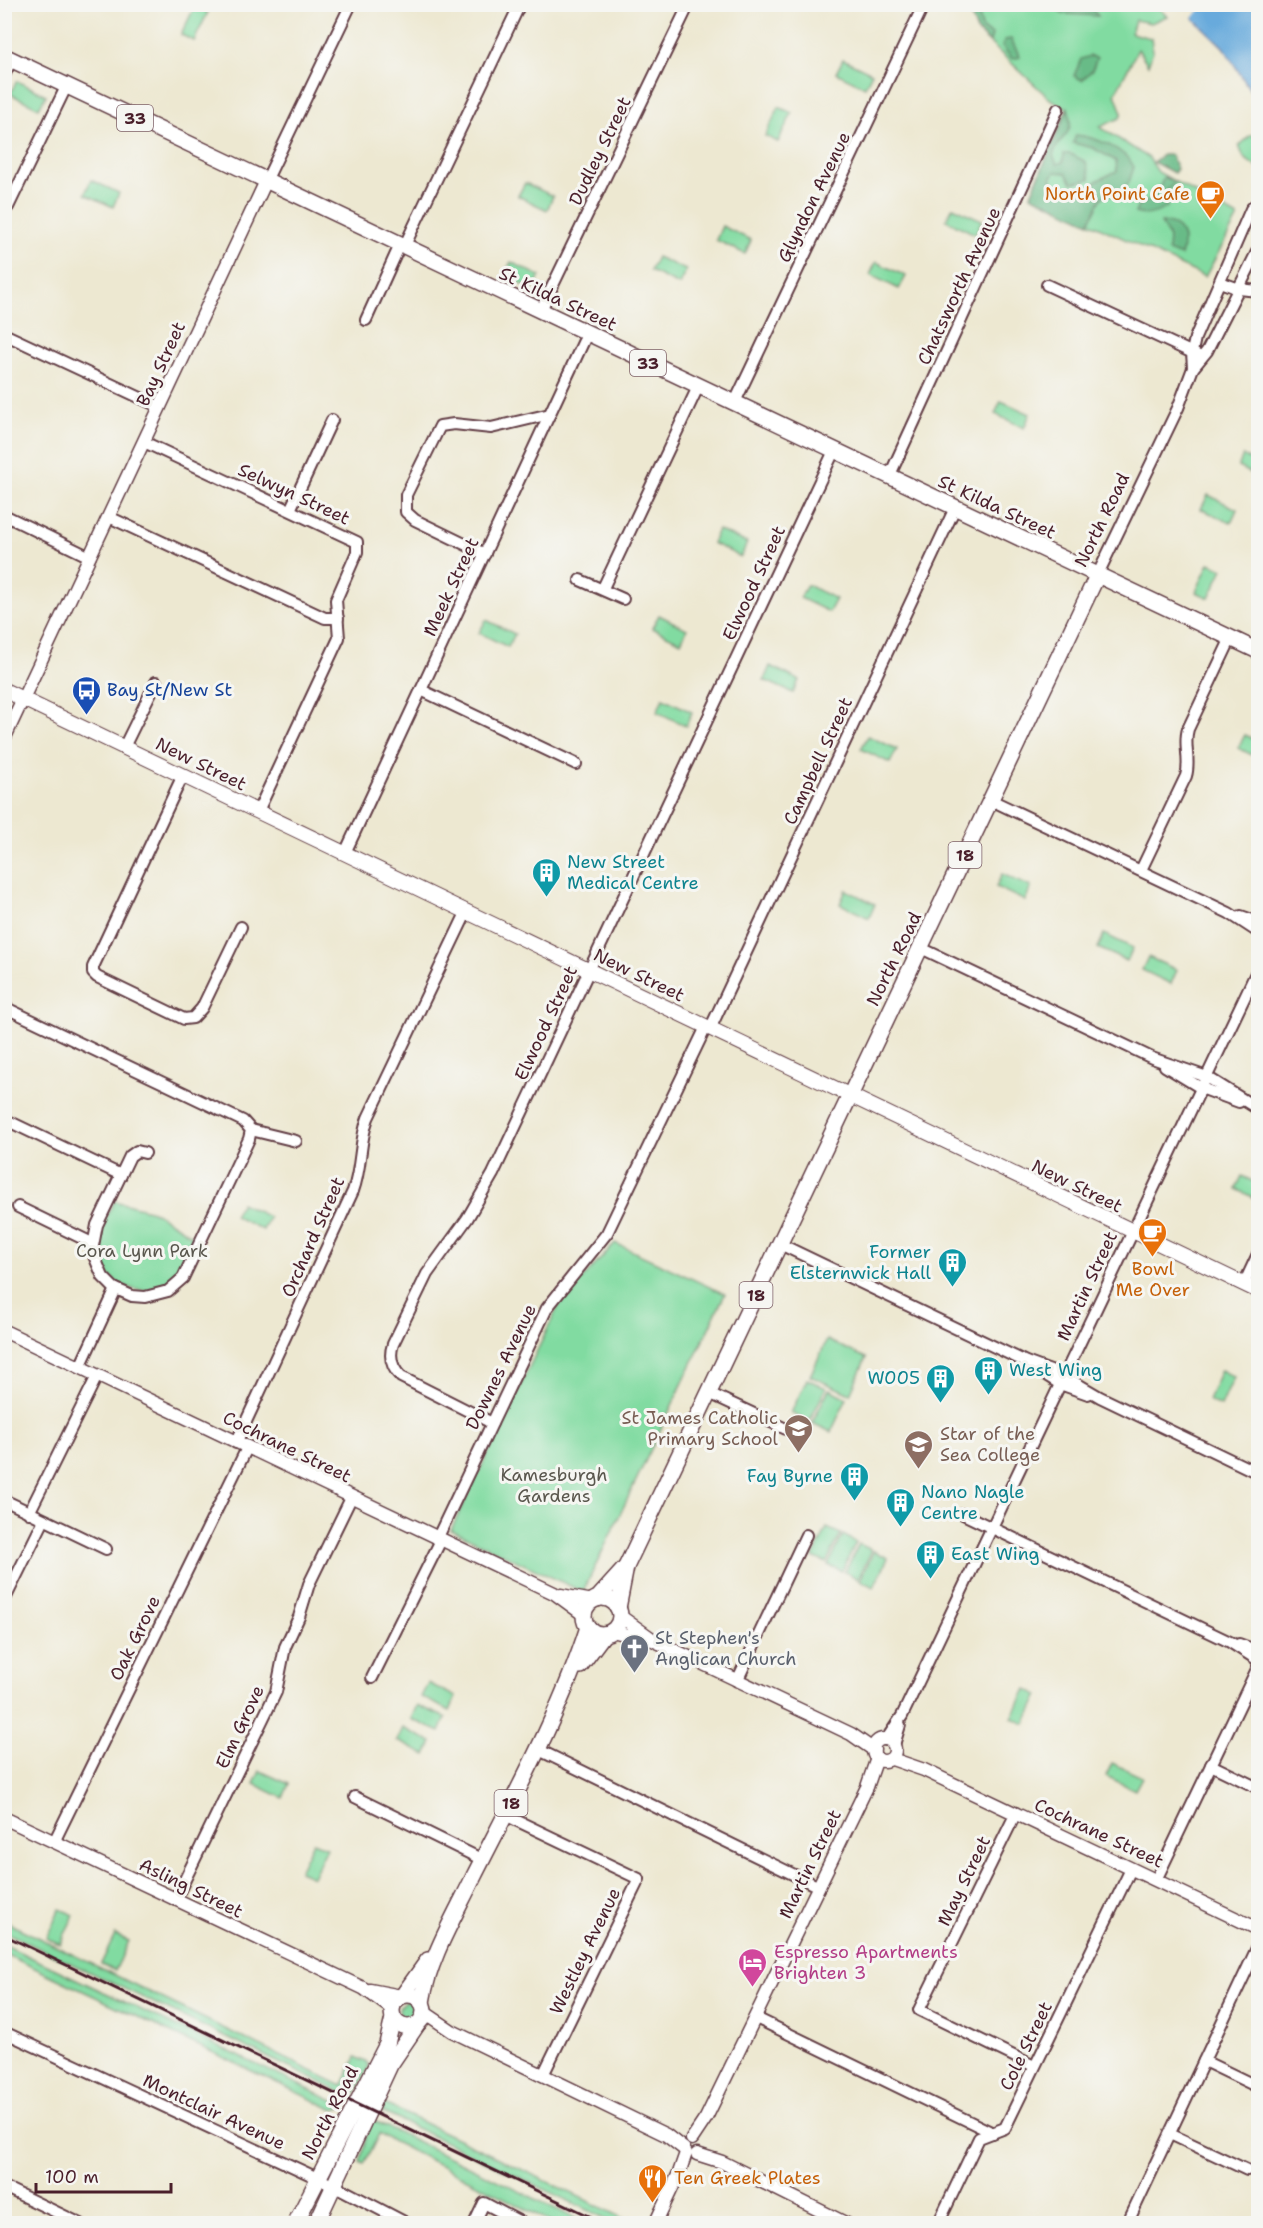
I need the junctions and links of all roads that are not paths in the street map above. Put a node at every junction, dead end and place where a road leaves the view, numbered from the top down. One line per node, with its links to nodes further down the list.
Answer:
1 (351, 4): 9 (street, Bay Street)
2 (520, 4): 12 (street)
3 (689, 4): 18 (street, Dudley Street)
4 (924, 4): 26 (street, Glyndon Avenue)
5 (8, 58): 6 (street); 7 (main road, St Kilda Street / 33)
6 (4, 75)
7 (67, 86): 9 (main road, St Kilda Street / 33); 11 (street)
8 (1058, 109): 32 (street, Chatsworth Avenue)
9 (266, 181): 12 (main road, St Kilda Street / 33); 27 (street, Bay Street)
10 (1258, 202): 14 (street, North Road)
11 (8, 207)
12 (402, 246): 18 (main road, St Kilda Street / 33); 19 (street)
13 (1258, 250): 16 (street, North Road)
14 (1220, 282): 16 (street); 22 (street, North Road)
15 (1047, 285): 22 (street)
16 (1239, 290): 17 (street); 23 (street, North Road)
17 (1258, 291)
18 (540, 312): 21 (main road, St Kilda Street / 33)
19 (366, 320)
20 (4, 334): 27 (street)
21 (587, 334): 25 (main road, St Kilda Street / 33); 28 (street, Meek Street)
22 (1192, 352): 23 (street); 24 (street, North Road)
23 (1203, 357): 24 (street, North Road)
24 (1193, 368): 39 (street, North Road)
25 (698, 387): 26 (main road, St Kilda Street / 33); 41 (street)
26 (734, 404): 31 (main road, St Kilda Street / 33)
27 (160, 407): 30 (street, Bay Street)
28 (549, 414): 37 (street, Meek Street); 37 (street)
29 (332, 420): 34 (street)
30 (144, 442): 34 (street, Selwyn Street); 36 (street, Bay Street)
31 (834, 451): 32 (main road, St Kilda Street / 33); 65 (street, Elwood Street)
32 (889, 477): 33 (main road, St Kilda Street / 33)
33 (955, 508): 39 (main road, St Kilda Street / 33); 67 (street, Campbell Street)
34 (290, 510): 43 (street, Selwyn Street)
35 (4, 515): 38 (street)
36 (109, 517): 38 (street, Bay Street); 43 (street)
37 (485, 554): 47 (street, Meek Street)
38 (90, 557): 49 (street, Bay Street)
39 (1097, 576): 44 (main road, St Kilda Street / 33); 54 (main road, North Road / 18)
40 (580, 580): 41 (street)
41 (603, 588): 42 (street)
42 (623, 598)
43 (338, 618): 55 (street)
44 (1231, 638): 45 (main road, St Kilda Street / 33); 57 (street)
45 (1258, 651)
46 (156, 682): 51 (street)
47 (421, 690): 52 (street); 56 (street, Meek Street)
48 (6, 692): 49 (main road, New Street)
49 (23, 699): 50 (street, Bay Street); 51 (main road, New Street)
50 (4, 739)
51 (124, 747): 53 (main road, New Street)
52 (576, 764)
53 (183, 775): 55 (main road, New Street); 61 (street)
54 (991, 800): 57 (street); 63 (main road, North Road / 18)
55 (258, 811): 56 (main road, New Street)
56 (345, 853): 58 (main road, New Street)
57 (1141, 870): 59 (street)
58 (467, 911): 65 (main road, New Street); 92 (street, Orchard Street)
59 (1229, 913): 60 (street); 62 (street)
60 (1258, 922)
61 (241, 927)
62 (1258, 932)
63 (921, 948): 68 (street); 71 (main road, North Road / 18)
64 (1258, 969): 69 (street, Martin Street)
65 (589, 970): 67 (main road, New Street); 90 (street, Elwood Street)
66 (4, 1007): 74 (street)
67 (708, 1028): 71 (main road, New Street); 90 (street, Downes Avenue)
68 (1152, 1058): 69 (street); 70 (street)
69 (1207, 1077): 70 (street, Martin Street); 72 (street)
70 (1201, 1088): 72 (street); 79 (street, Martin Street)
71 (850, 1096): 79 (main road, New Street); 81 (main road, North Road / 18)
72 (1255, 1107)
73 (4, 1119): 77 (street)
74 (250, 1130): 75 (street); 84 (street)
75 (296, 1141)
76 (145, 1153): 77 (street)
77 (121, 1175): 80 (street)
78 (18, 1207): 80 (street)
79 (1132, 1232): 83 (main road, New Street); 88 (street, Martin Street)
80 (92, 1243): 84 (street)
81 (780, 1244): 88 (street); 89 (main road, North Road / 18)
82 (1258, 1254): 83 (street)
83 (1244, 1284): 85 (main road, New Street)
84 (119, 1291): 87 (street)
85 (1258, 1291)
86 (4, 1331): 87 (street, Cochrane Street)
87 (87, 1371): 92 (street, Cochrane Street); 96 (street)
88 (1062, 1380): 93 (street); 99 (street, Martin Street)
89 (709, 1393): 91 (street); 103 (main road, North Road / 18)
90 (492, 1423): 101 (street, Downes Avenue)
91 (786, 1429)
92 (241, 1445): 94 (street, Cochrane Street); 126 (street, Oak Grove)
93 (1258, 1473)
94 (351, 1498): 101 (street, Cochrane Street); 131 (street, Elm Grove)
95 (4, 1500): 96 (street)
96 (29, 1513): 98 (street)
97 (963, 1514): 99 (street)
98 (44, 1520): 102 (street); 106 (street)
99 (991, 1528): 111 (street); 119 (street, Martin Street)
100 (806, 1535): 117 (street)
101 (439, 1539): 104 (street, Cochrane Street); 116 (street, Downes Avenue)
102 (106, 1549)
103 (626, 1567): 105 (main road, North Road / 18); 107 (main road, North Road / 18)
104 (554, 1593): 105 (street, Cochrane Street); 108 (street, Cochrane Street)
105 (595, 1600): 107 (main road); 108 (main road, 18)
106 (4, 1601)
107 (619, 1612): 109 (main road, 18); 110 (street, Cochrane Street)
108 (586, 1621): 109 (main road); 115 (main road, North Road / 18)
109 (608, 1632): 110 (street, Cochrane Street); 115 (main road, North Road / 18)
110 (655, 1641): 117 (street, Cochrane Street)
111 (1230, 1642): 112 (street); 113 (street)
112 (1258, 1651)
113 (1258, 1660)
114 (1258, 1667): 120 (street)
115 (573, 1676): 118 (main road, North Road / 18)
116 (372, 1678)
117 (737, 1681): 119 (street, Cochrane Street)
118 (537, 1749): 124 (main road, North Road / 18); 130 (street)
119 (885, 1751): 123 (street, Cochrane Street); 130 (street, Martin Street)
120 (1211, 1766): 121 (street); 129 (street)
121 (1258, 1788)
122 (355, 1797): 127 (street)
123 (1016, 1813): 128 (street, Cochrane Street); 142 (street, May Street)
124 (505, 1815): 127 (main road, North Road / 18); 143 (street, Westley Avenue)
125 (4, 1818): 126 (street, Asling Street)
126 (54, 1842): 131 (street, Asling Street)
127 (483, 1860): 133 (main road, North Road / 18)
128 (1131, 1869): 129 (street, Cochrane Street); 142 (street, Cole Street)
129 (1156, 1880): 132 (street, Cochrane Street)
130 (819, 1887): 139 (street, Martin Street)
131 (175, 1900): 135 (street, Asling Street)
132 (1258, 1929)
133 (448, 1930): 136 (main road, North Road / 18); 138 (main road, North Road / 18)
134 (1258, 1946): 141 (street)
135 (363, 1988): 136 (street, Asling Street); 137 (street, Asling Street)
136 (402, 1996): 137 (main road, 18); 138 (main road)
137 (393, 2014): 138 (main road); 149 (main road, North Road / 18)
138 (421, 2016): 143 (street); 150 (main road, North Road / 18)
139 (756, 2018): 145 (street); 147 (street, Martin Street)
140 (4, 2032): 149 (street, Montclair Avenue)
141 (1204, 2061): 144 (street); 146 (street)
142 (1034, 2066): 145 (street, Cole Street)
143 (543, 2075): 147 (street)
144 (1258, 2087)
145 (993, 2133): 160 (street, Cole Street)
146 (1170, 2133): 148 (street); 161 (street)
147 (692, 2148): 158 (street, Martin Street); 159 (street)
148 (1247, 2170)
149 (318, 2179): 150 (street, Montclair Avenue); 153 (main road, North Road / 18)
150 (334, 2186): 154 (main road, North Road / 18); 155 (street, Montclair Avenue)
151 (4, 2187): 152 (street)
152 (81, 2223)
153 (295, 2223)
154 (316, 2223)
155 (408, 2223)
156 (474, 2223): 157 (street)
157 (524, 2223)
158 (655, 2223)
159 (847, 2223)
160 (938, 2223)
161 (1127, 2223)

